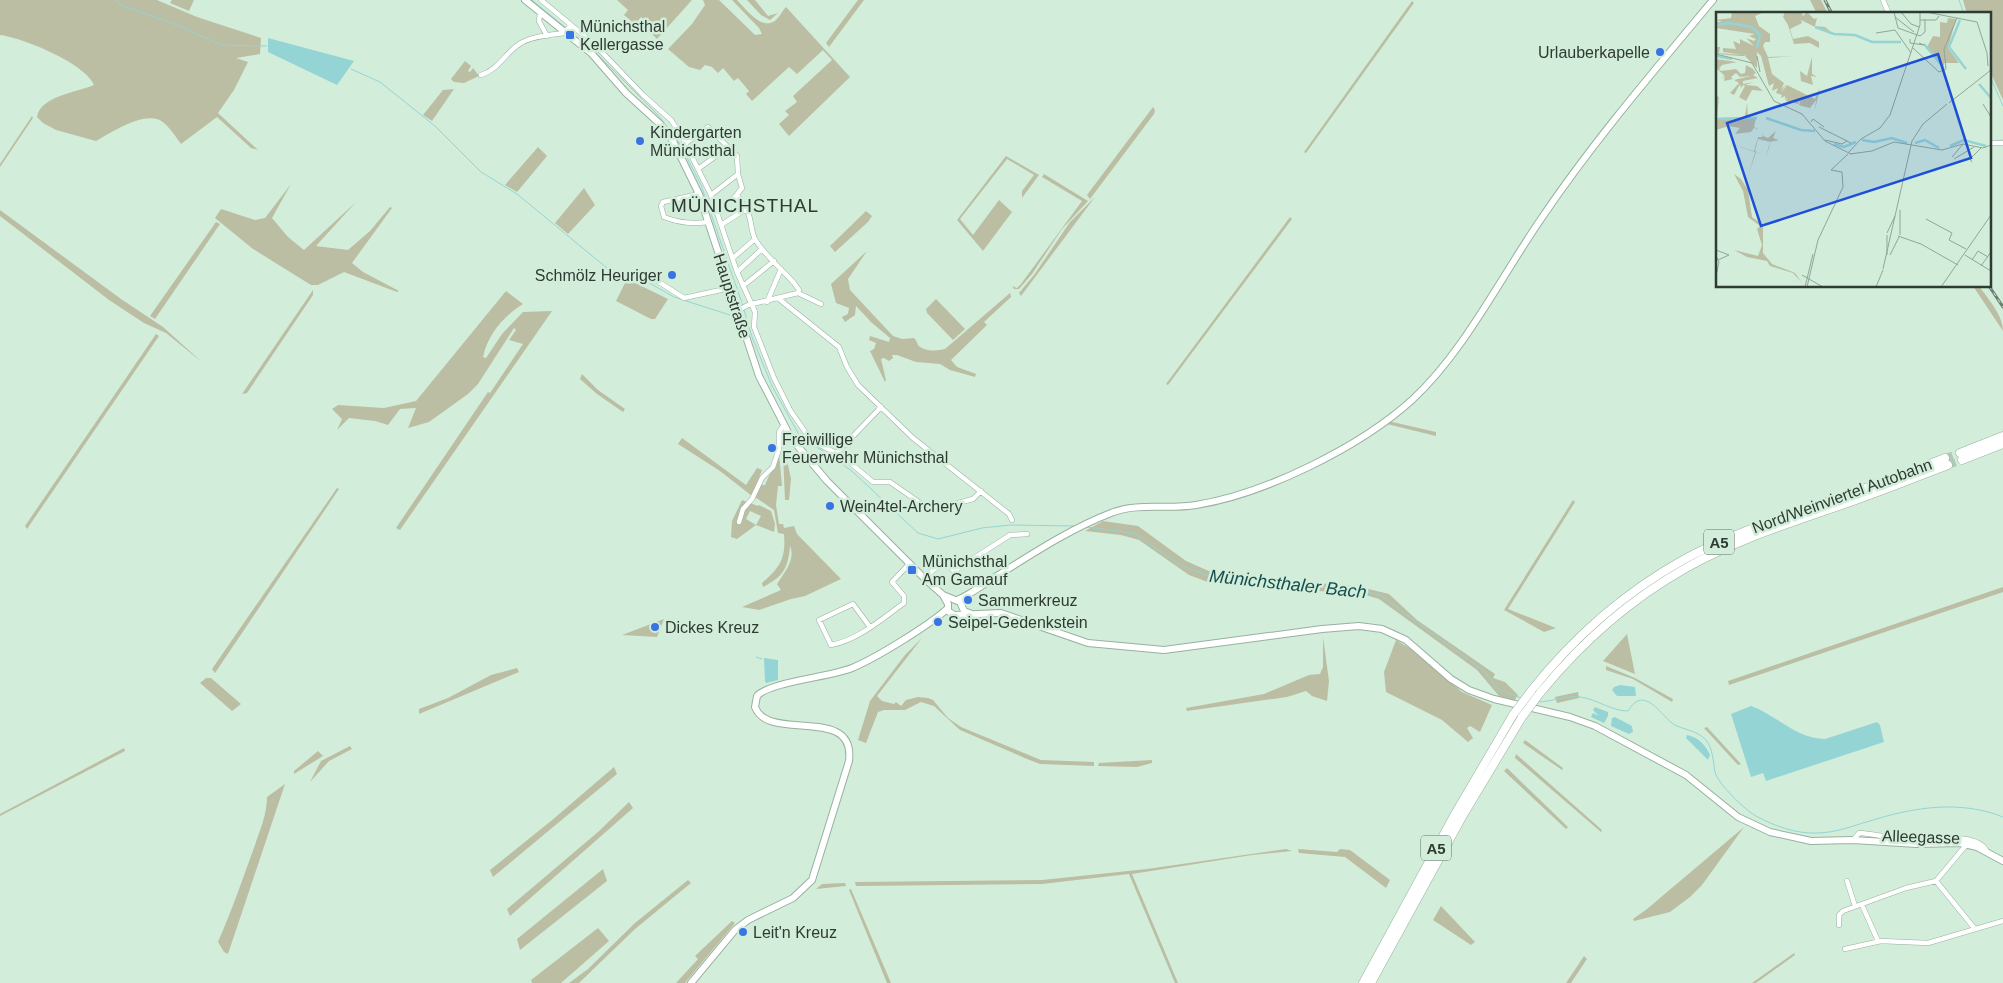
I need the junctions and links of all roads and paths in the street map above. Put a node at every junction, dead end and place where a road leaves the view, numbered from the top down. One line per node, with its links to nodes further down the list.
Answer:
1 (525, 0): 6 (street, Hauptstraße)
2 (541, 0): 7 (street, Hauptstraße)
3 (1712, 0): 51 (street)
4 (1883, 0): 5 (street)
5 (1888, 12)
6 (540, 14): 8 (street, Hauptstraße); 9 (street)
7 (570, 26): 8 (street); 11 (street, Hauptstraße)
8 (564, 32): 9 (street); 11 (street, Hauptstraße)
9 (547, 36): 10 (street)
10 (482, 74)
11 (677, 138): 12 (street, Hauptstraße); 18 (street, Hauptstraße)
12 (686, 143): 15 (street); 16 (street, Hauptstraße)
13 (1990, 143): 14 (street)
14 (2003, 143)
15 (727, 148): 16 (street); 17 (street)
16 (698, 169): 19 (street, Hauptstraße)
17 (738, 174): 19 (street); 20 (street)
18 (699, 194): 23 (street, Hauptstraße); 23 (street)
19 (711, 195): 21 (street, Hauptstraße)
20 (737, 195): 21 (street); 22 (street)
21 (715, 207): 24 (street, Hauptstraße)
22 (746, 209): 24 (street); 25 (street)
23 (708, 222): 33 (street, Hauptstraße)
24 (720, 225): 27 (street, Hauptstraße)
25 (755, 239): 26 (street); 27 (street)
26 (762, 249): 28 (street); 30 (street)
27 (733, 258): 30 (street, Hauptstraße)
28 (774, 261): 29 (street); 32 (street)
29 (781, 269): 34 (street); 36 (street)
30 (737, 272): 32 (street, Hauptstraße)
31 (648, 275): 33 (street)
32 (743, 286): 38 (street, Hauptstraße)
33 (730, 288): 39 (street, Hauptstraße)
34 (798, 293): 35 (street); 37 (street)
35 (779, 299): 36 (street); 40 (street)
36 (767, 302): 38 (street)
37 (821, 304)
38 (749, 305): 39 (street); 44 (street, Hauptstraße)
39 (739, 314): 41 (street, Hauptstraße)
40 (881, 407): 44 (street); 45 (street)
41 (784, 426): 47 (street); 49 (street, Hauptstraße)
42 (2003, 436): 43 (highway)
43 (2003, 444)
44 (837, 453): 45 (street, Hauptstraße)
45 (981, 491): 46 (street)
46 (1012, 520)
47 (739, 522)
48 (1027, 534): 50 (street)
49 (910, 563): 50 (street, Hauptstraße); 57 (street)
50 (924, 578): 52 (street, Hauptstraße)
51 (969, 594): 52 (street); 53 (street)
52 (951, 603): 53 (street); 54 (street); 56 (street)
53 (962, 607): 54 (street); 55 (street)
54 (954, 615): 55 (street); 56 (street)
55 (976, 615): 58 (street)
56 (937, 616): 71 (street)
57 (870, 627): 57 (street)
58 (1849, 840): 59 (street, Alleegasse); 60 (street, Alleegasse)
59 (1968, 844): 60 (street, Alleegasse); 63 (street)
60 (1987, 852): 61 (street, Alleegasse)
61 (2003, 861)
62 (1848, 881): 65 (street)
63 (1936, 881): 64 (street); 68 (street)
64 (1862, 905): 65 (street); 69 (street)
65 (1855, 906): 67 (street)
66 (2003, 921): 68 (street)
67 (1839, 925)
68 (1975, 929): 69 (street)
69 (1878, 941): 70 (street)
70 (1845, 950)
71 (691, 983)
72 (1363, 983): 73 (highway, Nord/Weinviertel Autobahn / A5, bridge)
73 (1371, 983)

